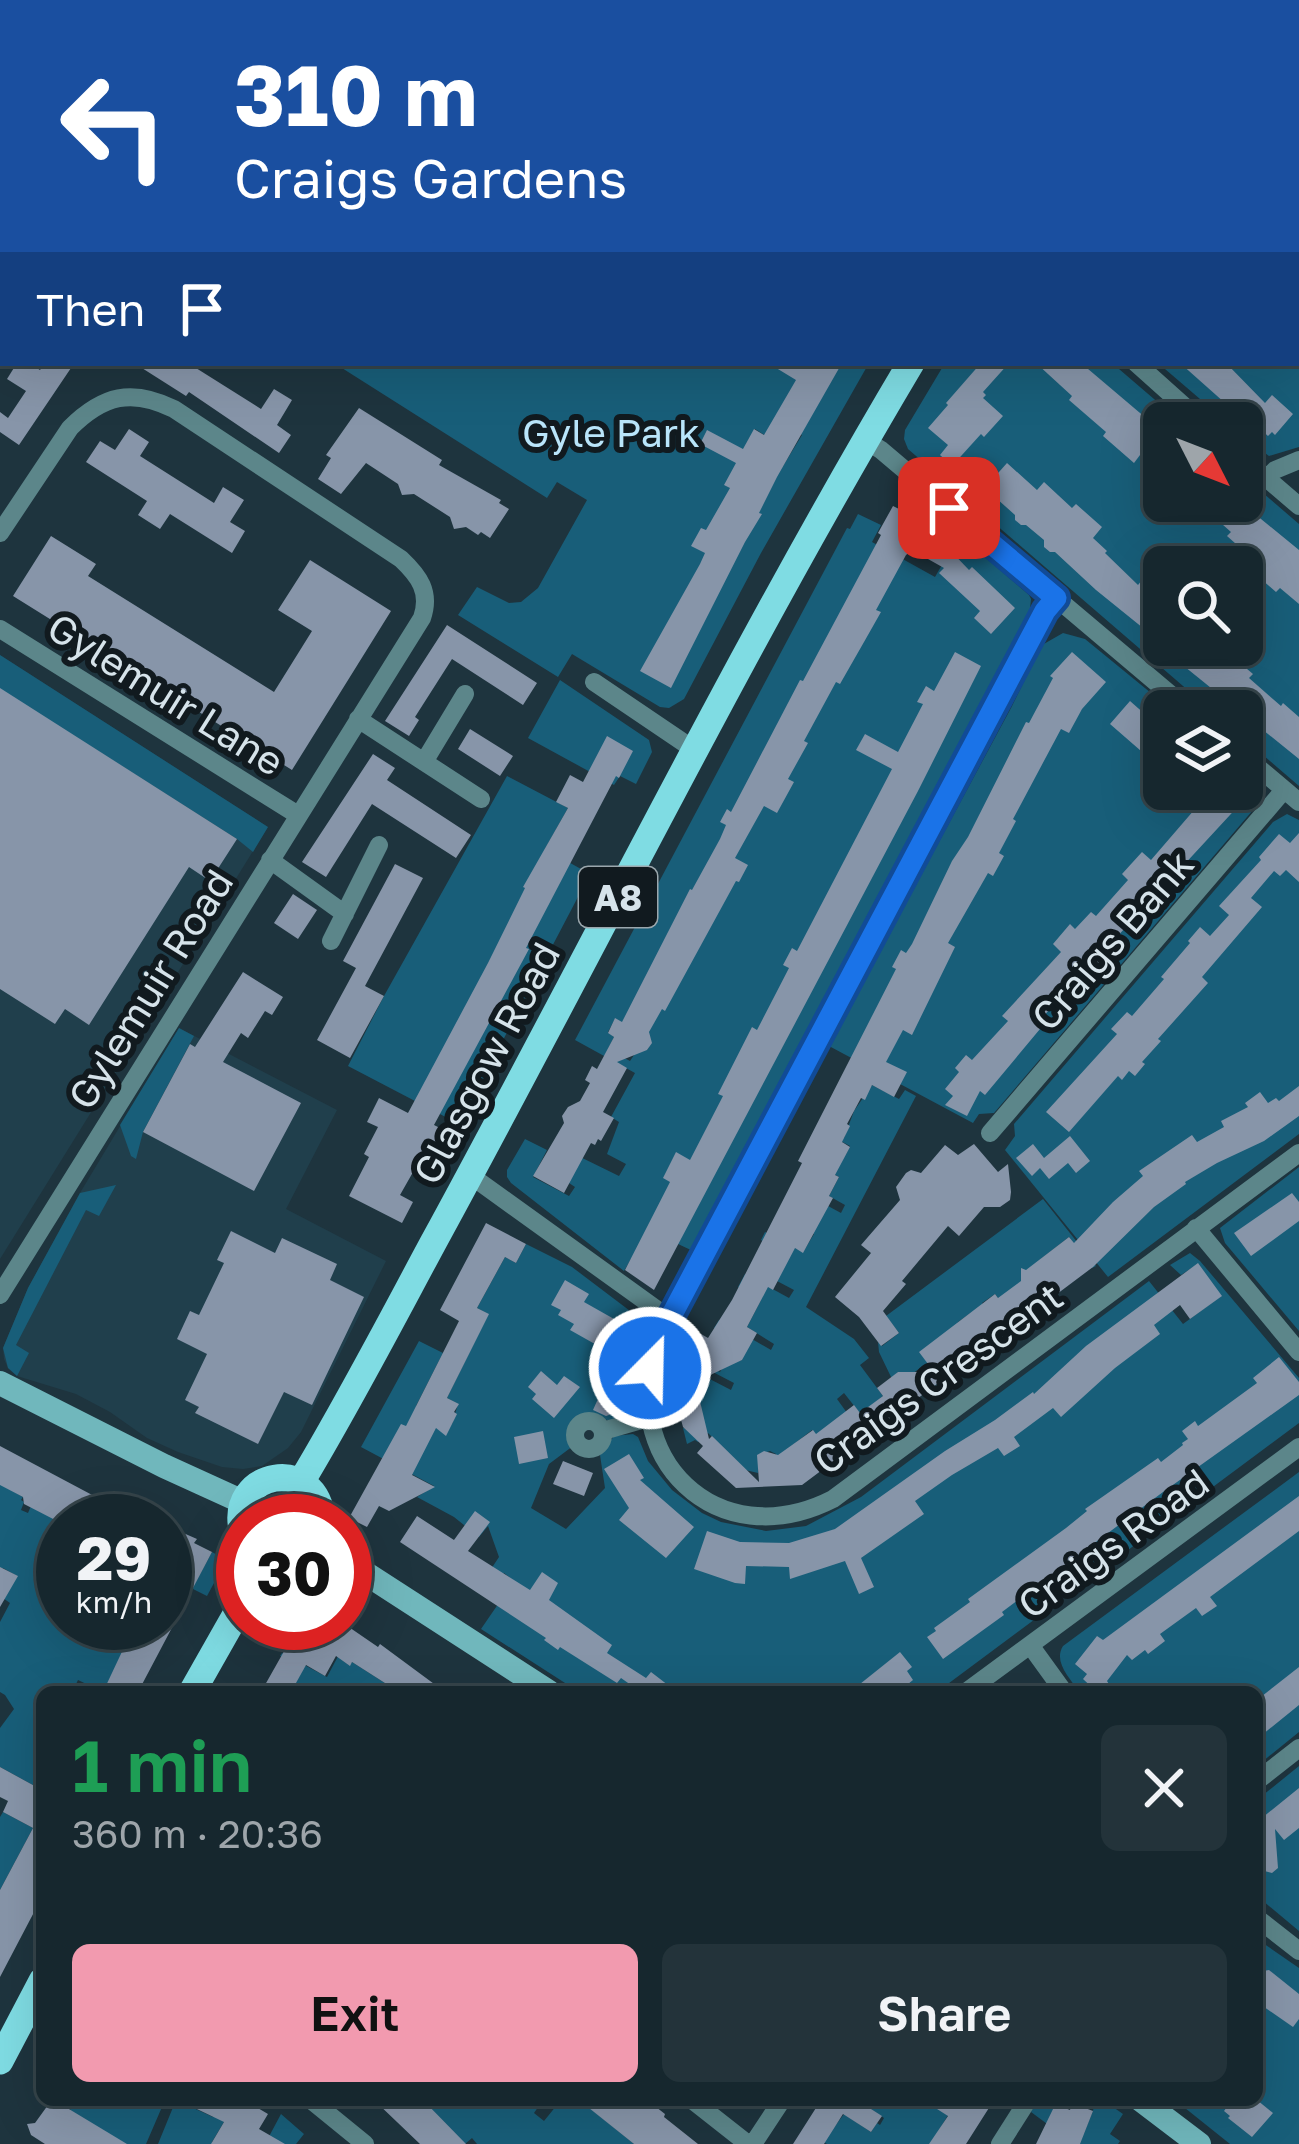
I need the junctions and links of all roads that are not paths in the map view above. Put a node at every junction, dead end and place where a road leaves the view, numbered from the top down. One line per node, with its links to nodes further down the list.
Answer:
1 (908, 366): 4 (main road, Glasgow Road / A8)
2 (1139, 366): 3 (street)
3 (1180, 402)
4 (865, 440): 10 (street); 16 (main road, Glasgow Road / A8)
5 (1299, 460): 7 (street)
6 (1263, 475): 7 (street)
7 (1267, 478): 8 (street)
8 (1299, 506)
9 (0, 532): 15 (street, Gylemuir Road)
10 (1056, 598): 13 (street); 31 (street)
11 (0, 629): 21 (street, Gylemuir Lane)
12 (594, 682): 16 (street)
13 (1165, 690)
14 (465, 694): 17 (street)
15 (358, 719): 17 (street); 21 (street, Gylemuir Road)
16 (695, 751): 28 (main road, Glasgow Road / A8)
17 (424, 762): 20 (street)
18 (1263, 772): 19 (street)
19 (1292, 796): 26 (street, Craigs Bank)
20 (482, 799)
21 (298, 815): 23 (street, Gylemuir Road)
22 (379, 845): 24 (street)
23 (270, 860): 24 (street); 30 (street, Gylemuir Road)
24 (345, 914): 25 (street)
25 (331, 941)
26 (990, 1133)
27 (1299, 1153): 29 (street, Craigs Crescent)
28 (470, 1175): 31 (street); 37 (main road, Glasgow Road / A8)
29 (1196, 1228): 32 (street); 34 (street, Craigs Crescent)
30 (0, 1294)
31 (670, 1319): 34 (street)
32 (1299, 1352)
33 (0, 1383): 38 (main road)
34 (648, 1418): 35 (street)
35 (603, 1431)
36 (1299, 1448): 42 (street, Craigs Road)
37 (301, 1482): 39 (main road); 40 (main road)
38 (225, 1494)
39 (248, 1494)
40 (314, 1494)
41 (372, 1579): 44 (main road)
42 (1030, 1645): 46 (street, Craigs Road); 47 (street)
43 (216, 1650): 45 (main road)
44 (516, 1682)
45 (195, 1686)
46 (974, 1686)
47 (1060, 1686)
48 (1299, 1748): 49 (street)
49 (1263, 1776)
50 (1263, 1923): 51 (street)
51 (1299, 1951)
52 (36, 1992): 53 (main road)
53 (0, 2061)
54 (318, 2106): 59 (street)
55 (700, 2106): 60 (street)
56 (778, 2106): 60 (street)
57 (1024, 2106): 61 (street)
58 (1149, 2106): 62 (main road)
59 (365, 2144)
60 (751, 2144)
61 (1000, 2144)
62 (1198, 2144)

